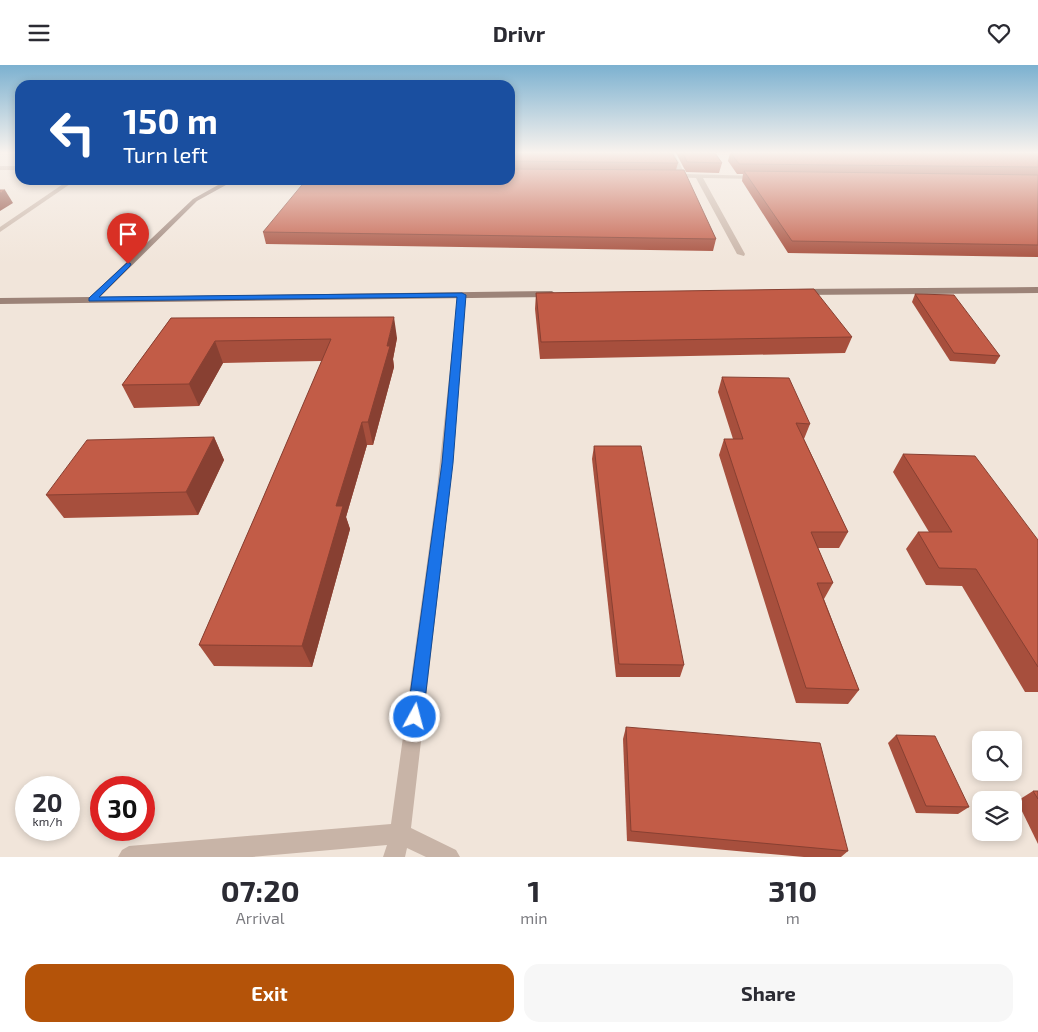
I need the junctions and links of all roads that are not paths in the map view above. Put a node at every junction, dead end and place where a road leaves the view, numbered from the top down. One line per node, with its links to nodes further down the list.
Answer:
1 (59, 190): 4 (street)
2 (213, 190): 10 (street)
3 (706, 190): 5 (street)
4 (0, 230)
5 (740, 254)
6 (1038, 290): 7 (street)
7 (790, 292)
8 (561, 294): 9 (street)
9 (462, 295): 10 (street); 12 (street)
10 (92, 299): 11 (street)
11 (0, 301)
12 (400, 834): 13 (street); 14 (street); 15 (street)
13 (129, 857)
14 (394, 857)
15 (448, 857)

